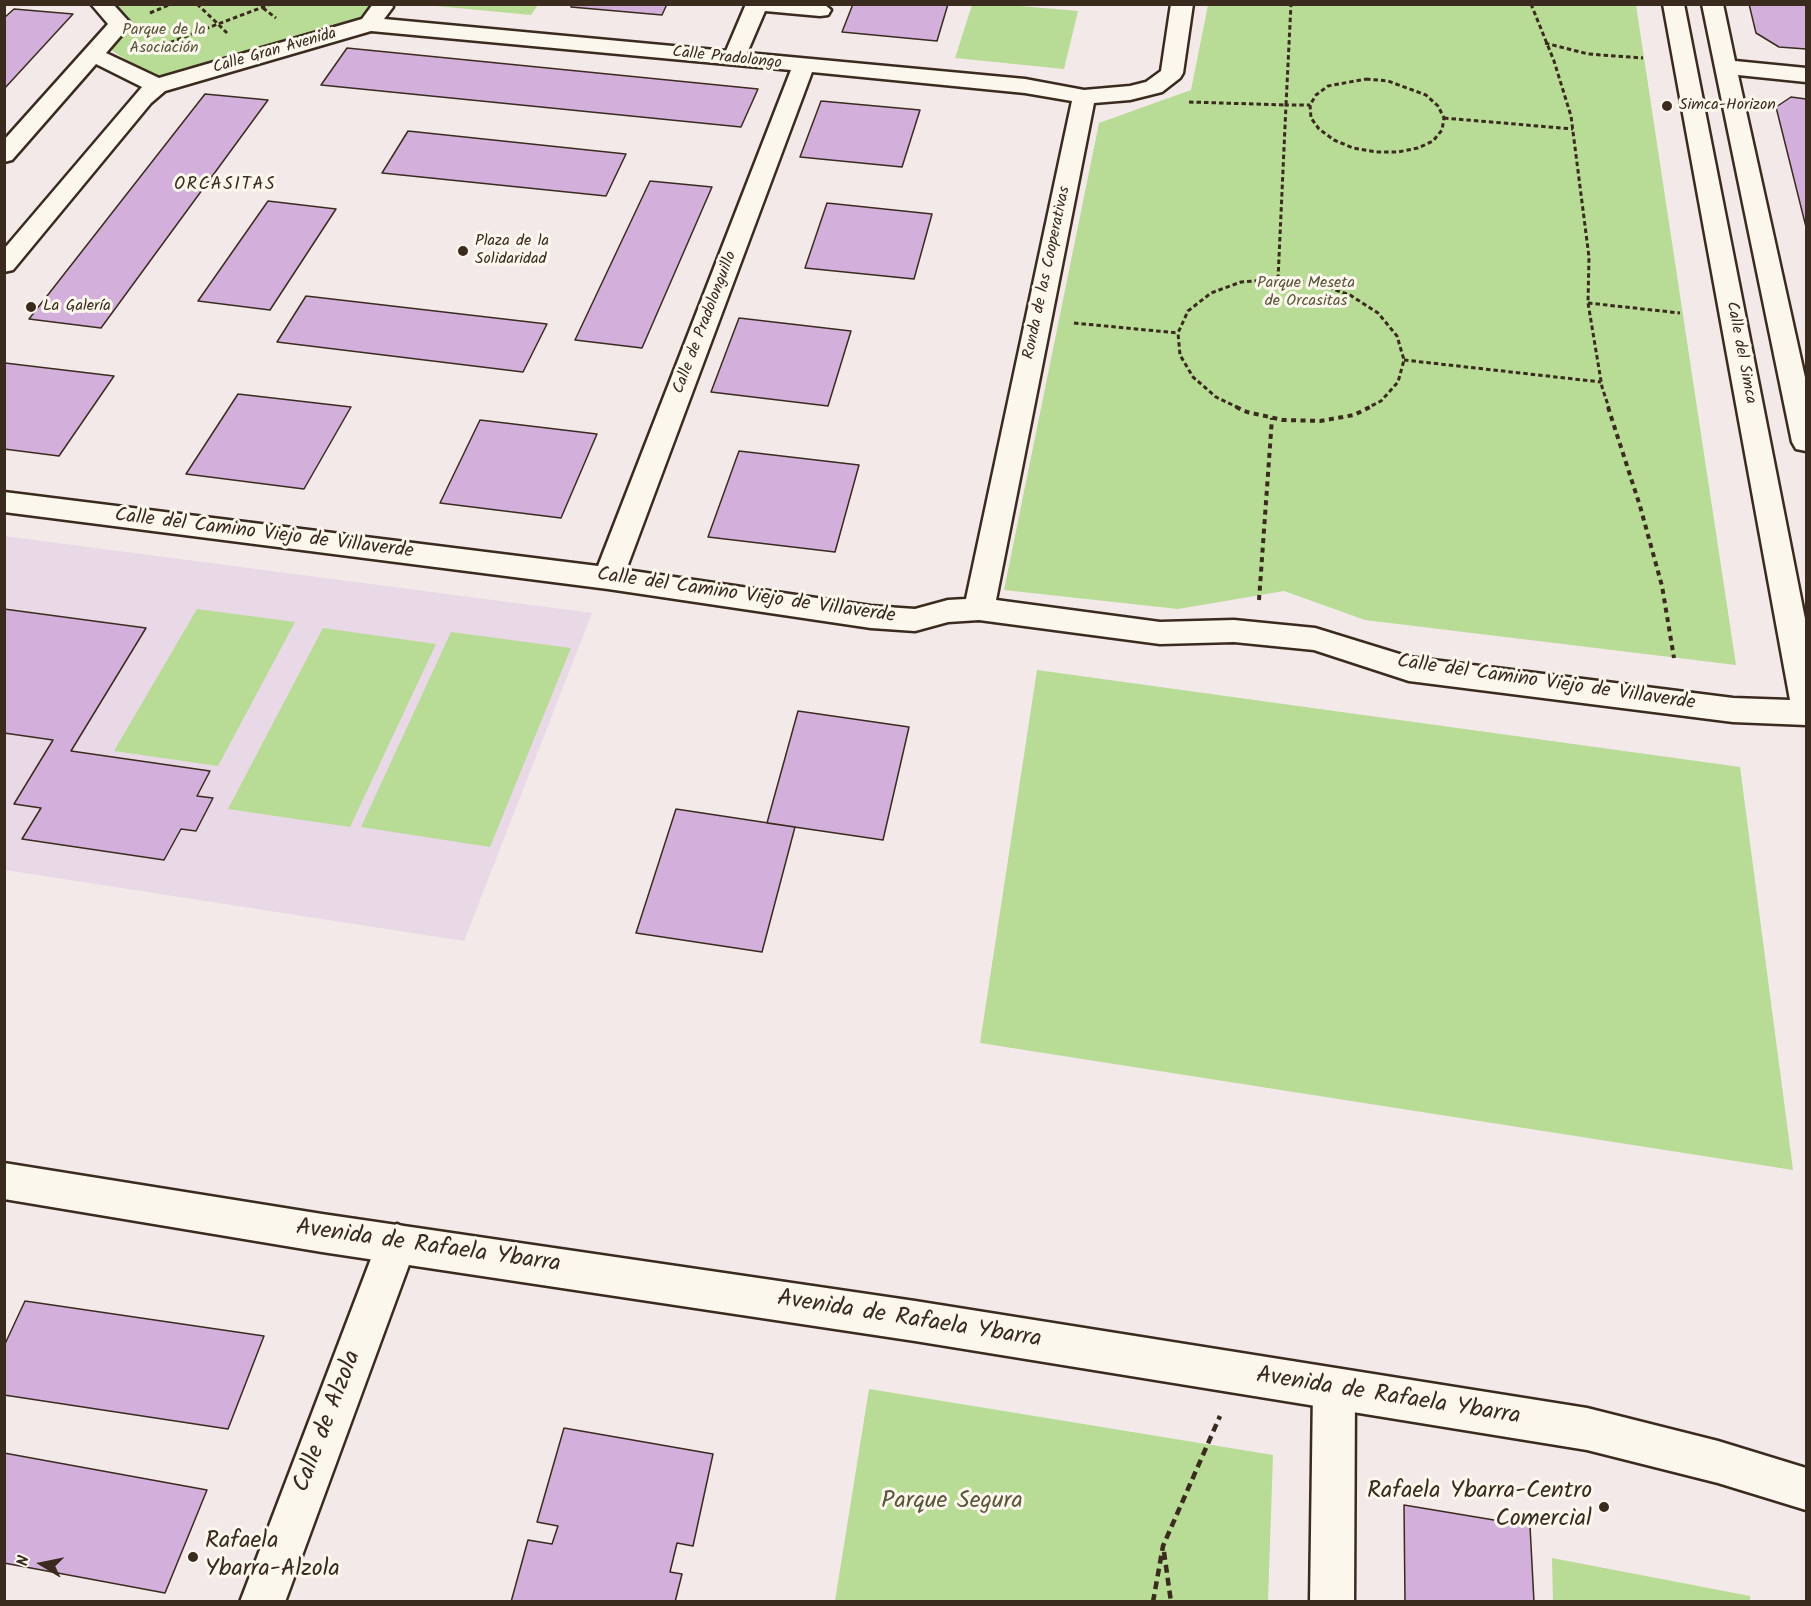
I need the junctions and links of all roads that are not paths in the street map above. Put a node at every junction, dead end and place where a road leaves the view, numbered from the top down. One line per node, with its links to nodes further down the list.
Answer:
1 (101, 4): 9 (street)
2 (384, 4): 8 (street)
3 (758, 4): 7 (street); 10 (street)
4 (1182, 4): 15 (street)
5 (1673, 4): 23 (street, Calle del Simca)
6 (1712, 4): 12 (street)
7 (820, 10)
8 (370, 24): 10 (street, Calle Pradolongo); 14 (street, Calle Gran Avenida)
9 (92, 54): 14 (street); 16 (street)
10 (733, 60): 11 (street, Calle Pradolongo)
11 (803, 67): 15 (street, Calle Pradolongo); 21 (street, Calle de Pradolonguillo)
12 (1725, 67): 13 (street); 18 (street)
13 (1806, 75)
14 (158, 86): 17 (street, Calle Gran Avenida)
15 (1084, 97): 22 (street, Ronda de las Cooperativas)
16 (4, 155)
17 (4, 265)
18 (1795, 328): 19 (street)
19 (1806, 442)
20 (4, 502): 21 (street, Calle del Camino Viejo de Villaverde)
21 (608, 578): 22 (street, Calle del Camino Viejo de Villaverde)
22 (979, 609): 24 (street, Calle del Camino Viejo de Villaverde)
23 (1805, 687)
24 (1806, 713)
25 (4, 1181): 26 (street, Avenida de Rafaela Ybarra)
26 (398, 1244): 27 (street, Avenida de Rafaela Ybarra); 29 (street, Calle de Alzola)
27 (1334, 1390): 28 (street, Avenida de Rafaela Ybarra); 30 (street)
28 (1806, 1489)
29 (262, 1602)
30 (1332, 1602)

